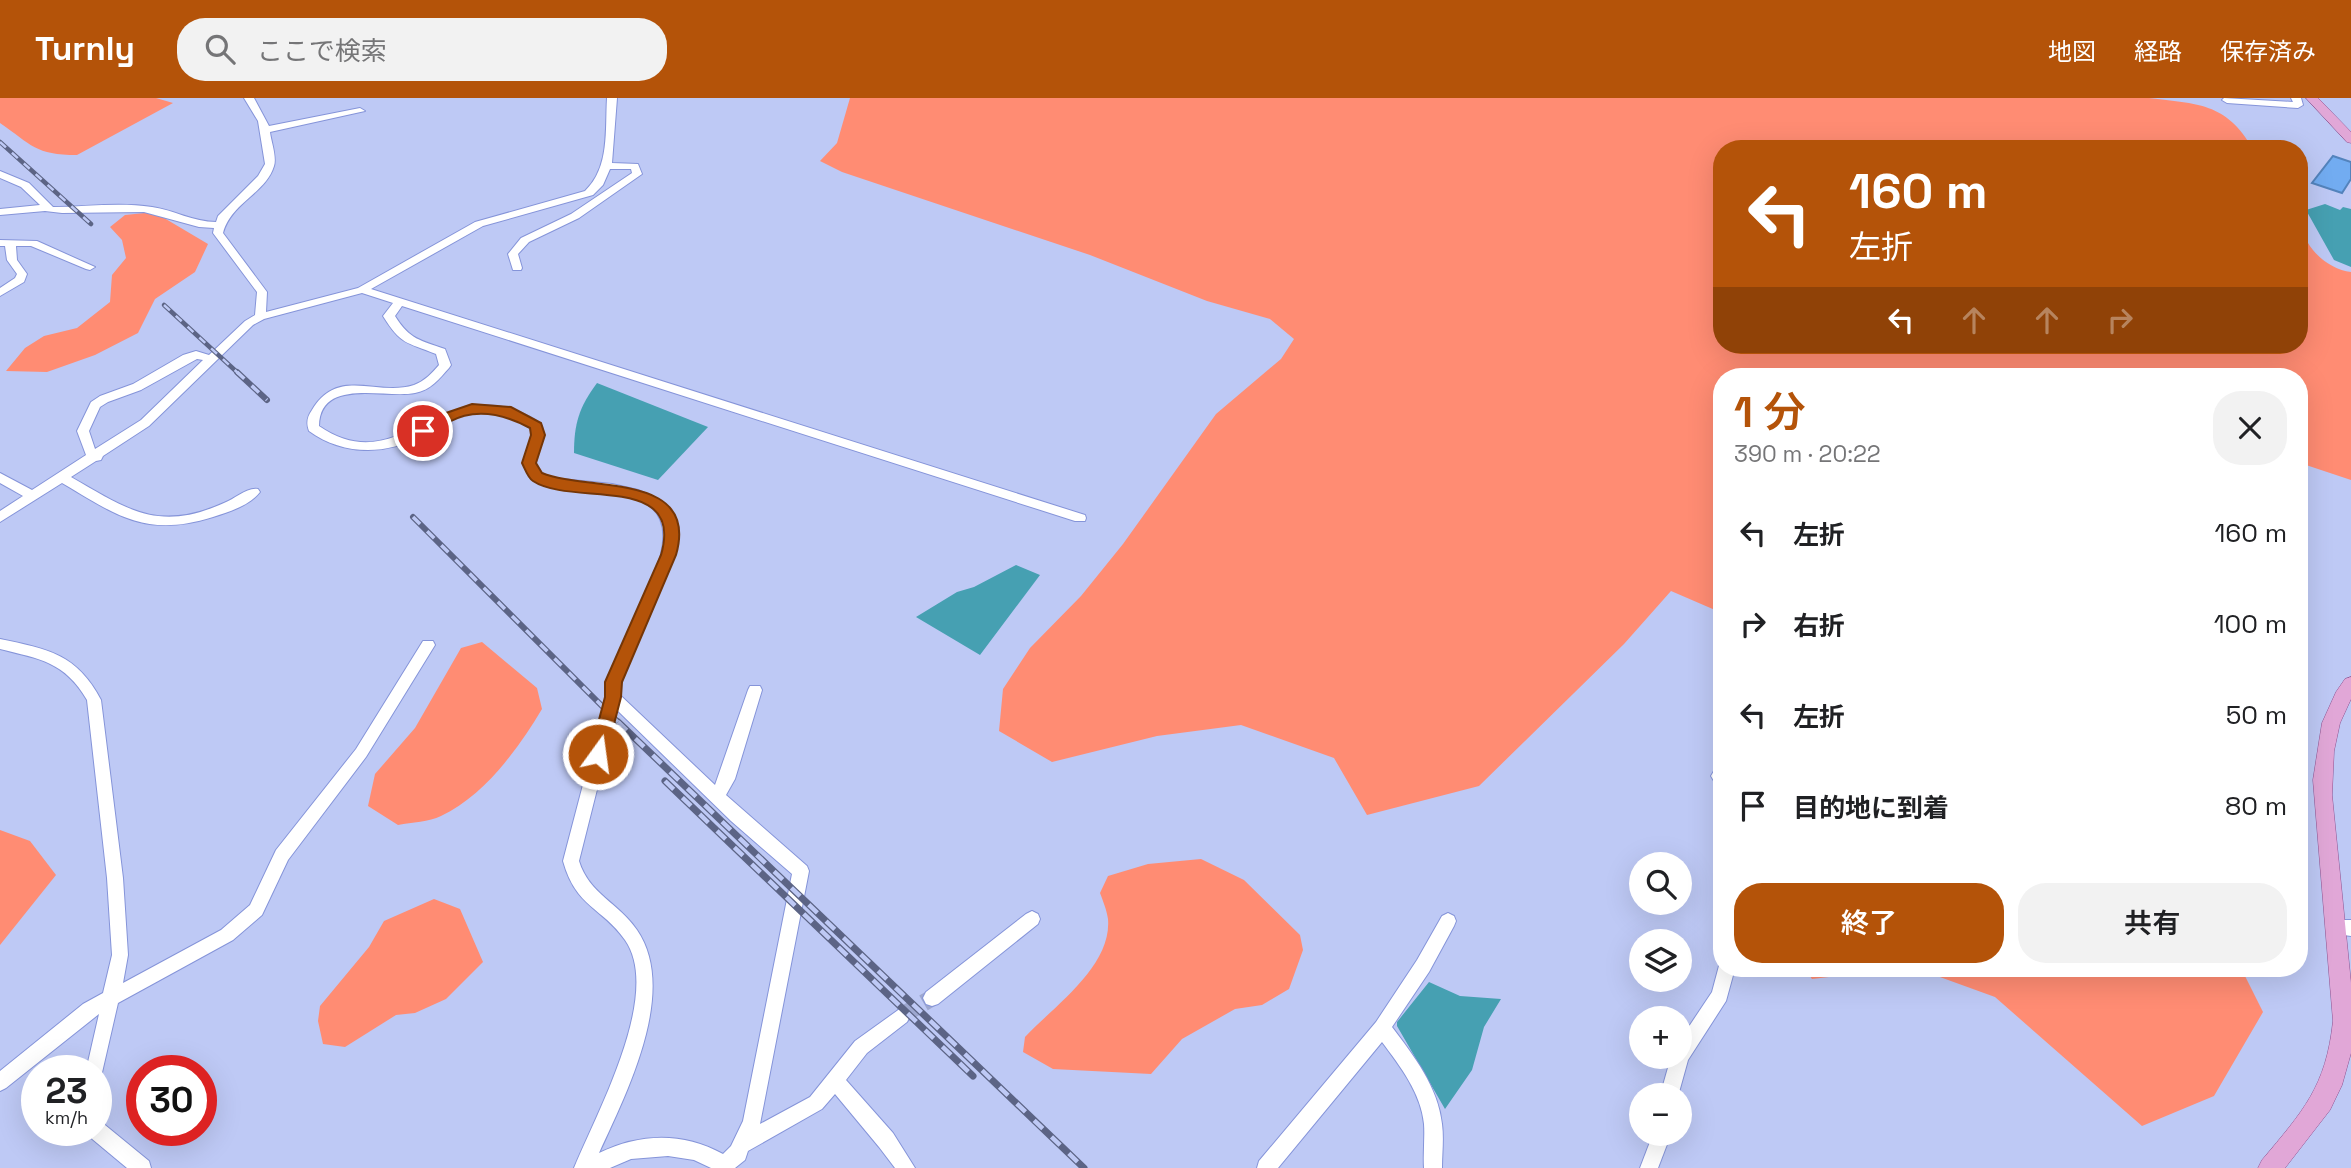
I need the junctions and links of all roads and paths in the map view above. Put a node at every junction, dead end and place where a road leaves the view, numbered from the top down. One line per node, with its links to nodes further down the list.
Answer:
1 (249, 98): 7 (street)
2 (612, 98): 9 (street)
3 (2296, 98): 5 (street)
4 (2312, 98): 8 (main road)
5 (2227, 100)
6 (360, 111): 7 (street)
7 (265, 130): 13 (street)
8 (2351, 139)
9 (607, 166): 16 (street); 17 (street)
10 (0, 174): 11 (street)
11 (45, 208): 12 (street); 13 (street)
12 (0, 212)
13 (218, 225): 20 (street)
14 (4, 243): 15 (street); 18 (street)
15 (90, 267)
16 (517, 268)
17 (362, 290): 19 (street); 20 (street)
18 (0, 293)
19 (398, 304): 28 (street); 33 (street)
20 (260, 317): 21 (street)
21 (212, 359): 22 (street); 22 (street)
22 (97, 457): 24 (street)
23 (0, 477): 26 (street)
24 (63, 478): 25 (street); 26 (street)
25 (254, 492)
26 (33, 496): 27 (street)
27 (0, 517)
28 (1080, 518)
29 (0, 644): 39 (street)
30 (428, 645): 39 (street)
31 (2351, 684): 37 (main road)
32 (755, 690): 34 (street)
33 (613, 697): 34 (street); 52 (street)
34 (718, 795): 48 (street)
35 (1032, 919): 40 (street)
36 (1448, 921): 42 (street)
37 (2343, 928): 58 (main road)
38 (1724, 977): 46 (street)
39 (112, 997): 43 (street); 45 (street)
40 (932, 998)
41 (901, 1016): 44 (street)
42 (1382, 1028): 55 (street); 56 (street)
43 (99, 1055)
44 (835, 1081): 48 (street); 54 (street)
45 (0, 1082)
46 (1673, 1083)
47 (112, 1143): 51 (street)
48 (743, 1144): 50 (street)
49 (1657, 1146): 57 (street)
50 (725, 1167): 53 (street)
51 (142, 1168)
52 (583, 1168)
53 (590, 1168)
54 (906, 1168)
55 (1266, 1168)
56 (1433, 1168)
57 (1649, 1168)
58 (2270, 1168)

